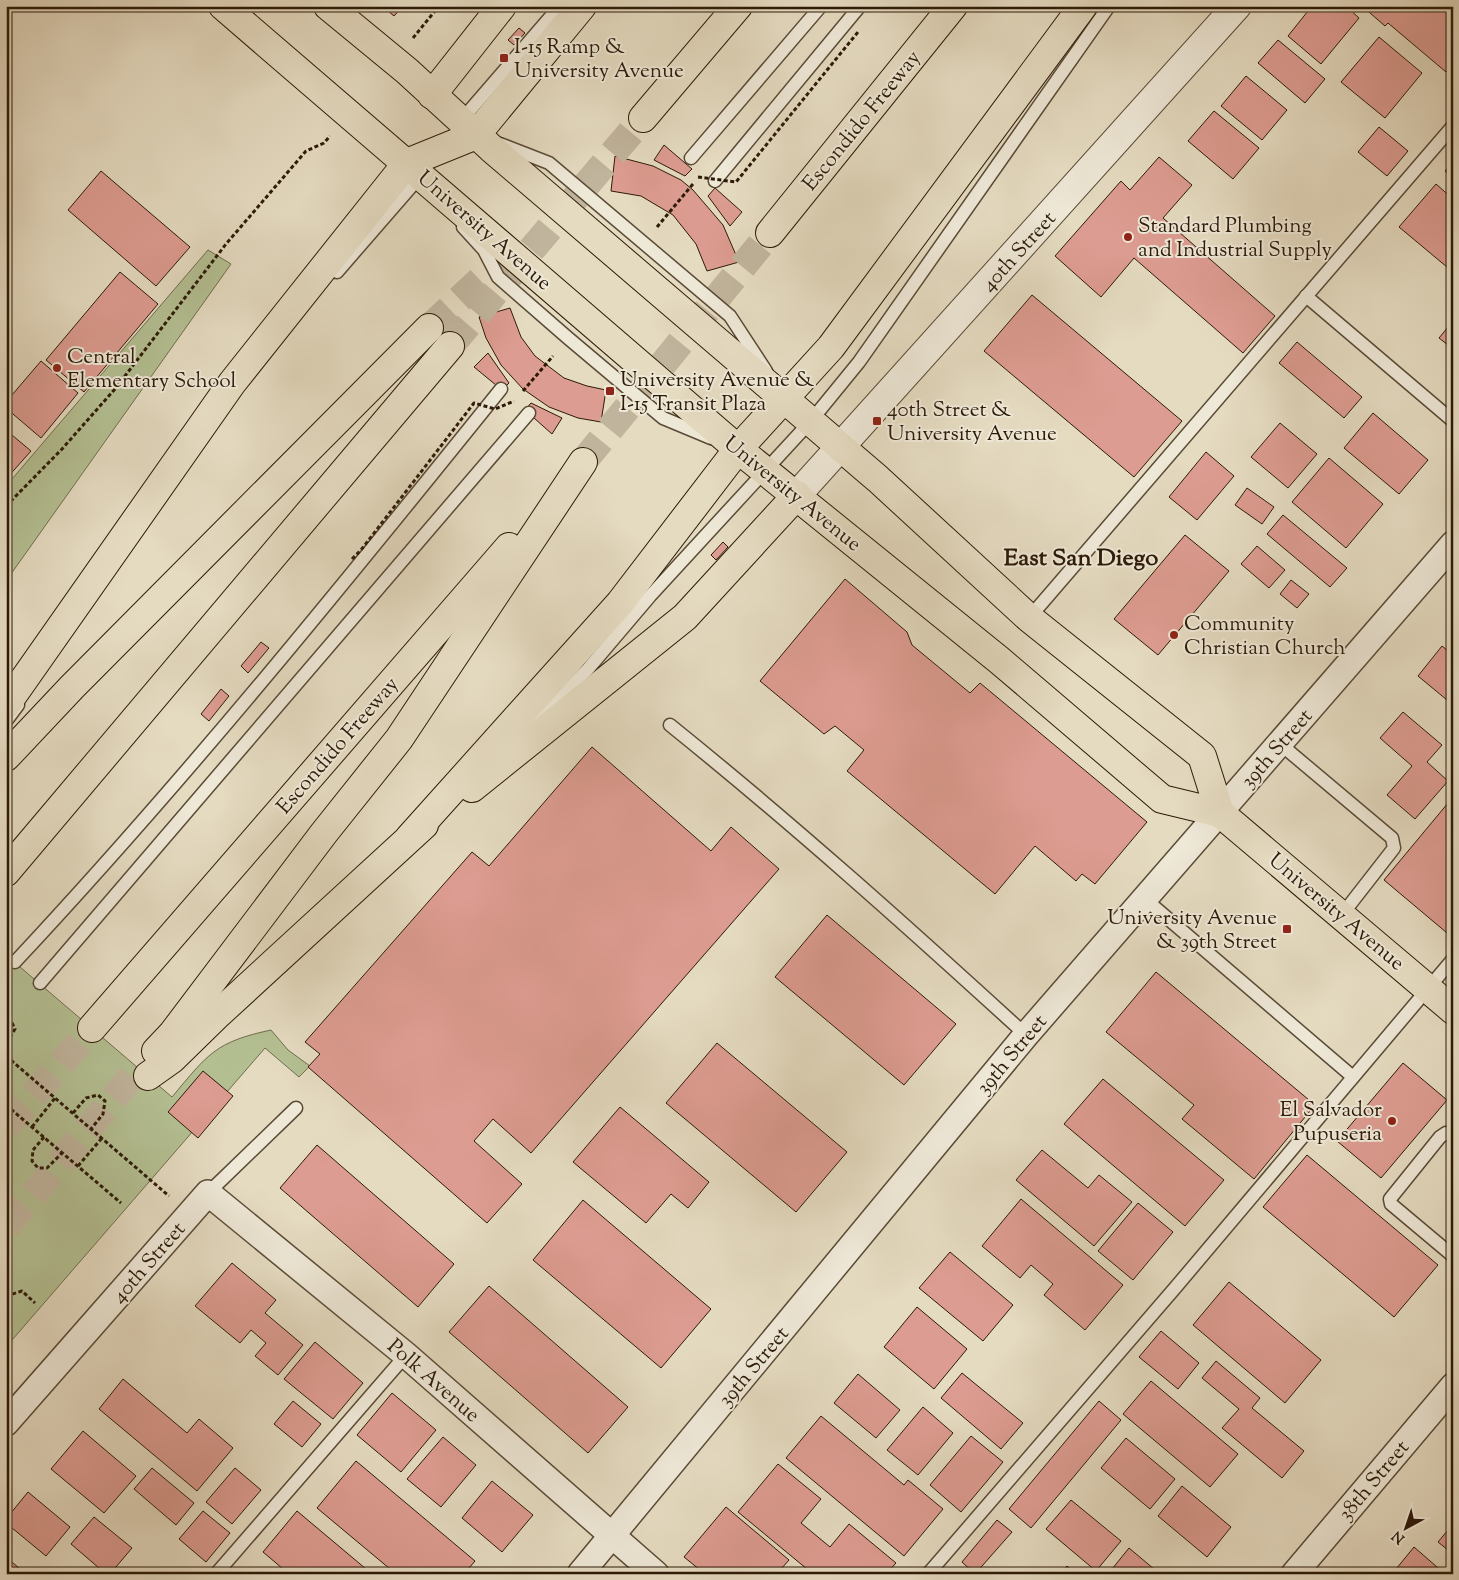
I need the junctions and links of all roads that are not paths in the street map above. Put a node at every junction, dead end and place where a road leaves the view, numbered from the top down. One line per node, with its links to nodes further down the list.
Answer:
1 (224, 6): 18 (main road, University Avenue)
2 (328, 6): 13 (main road)
3 (502, 6): 13 (main road)
4 (560, 6): 16 (lane)
5 (582, 6): 16 (main road)
6 (738, 6): 14 (main road)
7 (821, 6): 17 (lane)
8 (860, 6): 19 (lane)
9 (953, 6): 20 (main road, Escondido Freeway)
10 (1083, 6): 26 (main road)
11 (1109, 6): 29 (lane)
12 (1237, 6): 31 (street, 40th Street)
13 (432, 95): 16 (main road)
14 (643, 118)
15 (1453, 126): 21 (lane)
16 (468, 128): 18 (main road); 26 (main road)
17 (691, 158)
18 (414, 169): 24 (lane); 30 (main road, University Avenue); 30 (lane); 37 (main road)
19 (715, 181)
20 (770, 233)
21 (1306, 296): 28 (lane); 36 (lane)
22 (429, 328): 41 (main road)
23 (450, 346): 44 (main road)
24 (258, 371)
25 (501, 389): 48 (lane)
26 (783, 398): 29 (main road); 30 (main road)
27 (529, 413): 49 (lane)
28 (1453, 421)
29 (810, 422): 31 (main road); 32 (lane)
30 (738, 449): 32 (main road, University Avenue); 43 (main road)
31 (841, 449): 33 (street, 40th Street); 36 (main road)
32 (765, 470): 33 (main road, University Avenue); 43 (lane)
33 (797, 495): 42 (main road, University Avenue); 43 (main road)
34 (1453, 544): 40 (street, 39th Street)
35 (102, 590): 38 (lane)
36 (1029, 618): 42 (main road)
37 (6, 705)
38 (6, 721)
39 (670, 725): 53 (lane)
40 (1279, 742): 42 (street, 39th Street); 46 (lane)
41 (6, 757)
42 (1220, 813): 45 (street, 39th Street); 46 (main road, University Avenue)
43 (410, 837): 52 (main road, Escondido Freeway)
44 (6, 872)
45 (1145, 899): 53 (street, 39th Street); 54 (lane)
46 (1341, 916): 50 (main road, University Avenue)
47 (1453, 959): 50 (lane)
48 (15, 962)
49 (40, 983)
50 (1427, 988): 51 (main road, University Avenue); 54 (lane)
51 (1453, 1010)
52 (92, 1028)
53 (1026, 1036): 62 (street, 39th Street)
54 (1353, 1077): 66 (lane)
55 (296, 1108): 57 (lane, 40th Street)
56 (1453, 1136): 58 (lane)
57 (208, 1193): 59 (street, Polk Avenue); 61 (street, 40th Street)
58 (1453, 1256)
59 (406, 1354): 62 (street, Polk Avenue); 63 (lane)
60 (1453, 1386): 67 (street, 38th Street)
61 (6, 1424)
62 (612, 1537): 64 (street, 39th Street); 65 (street, Polk Avenue)
63 (216, 1574)
64 (580, 1574)
65 (656, 1574)
66 (928, 1574)
67 (1294, 1574)

